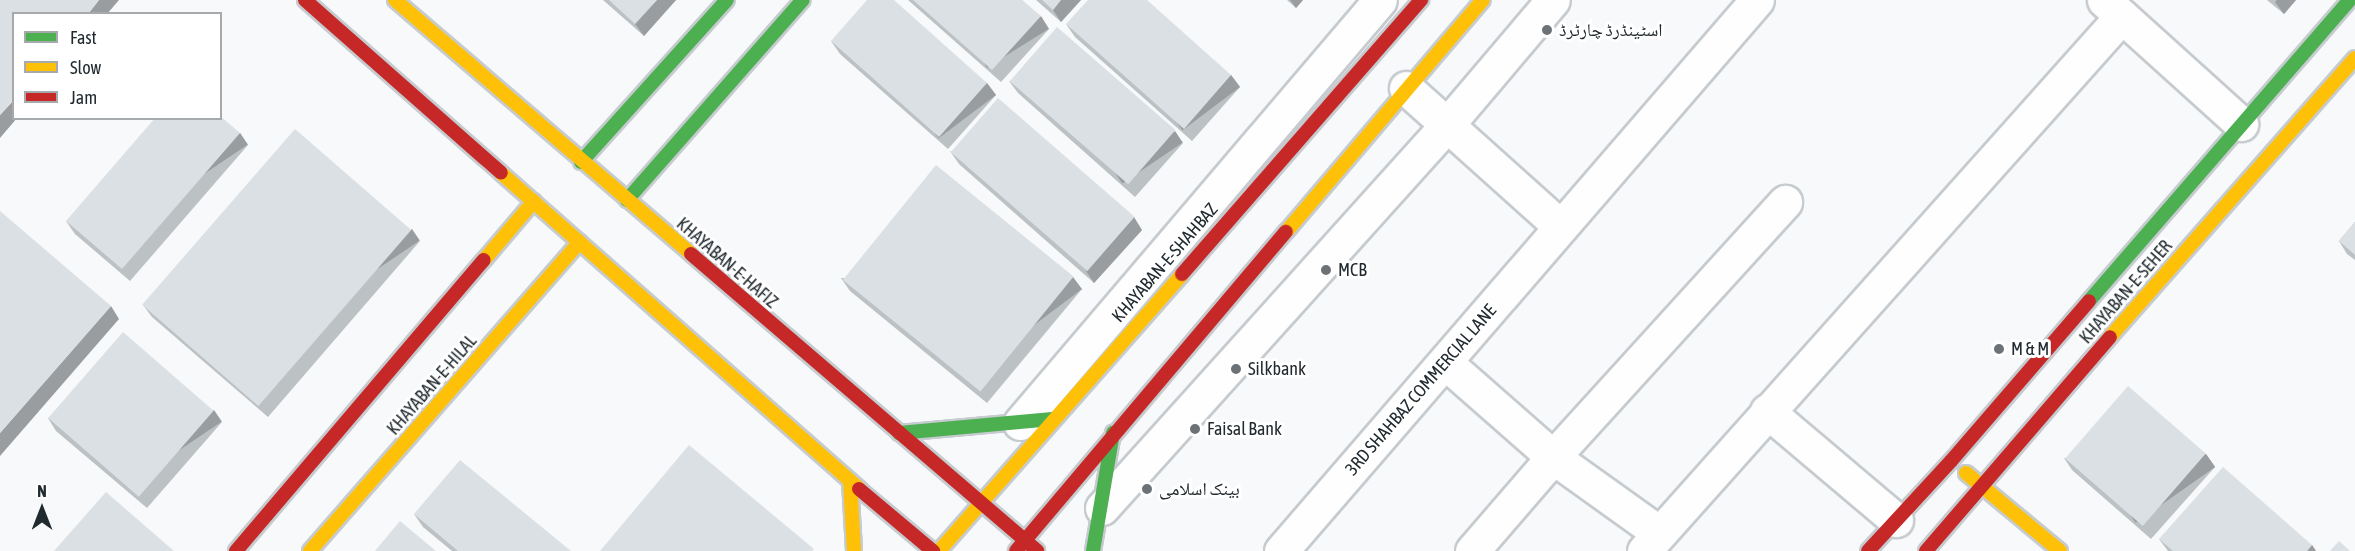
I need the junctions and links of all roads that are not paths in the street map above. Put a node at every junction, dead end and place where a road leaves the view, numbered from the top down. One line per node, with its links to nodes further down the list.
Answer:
1 (305, 0): 18 (main road)
2 (395, 0): 16 (main road, KHAYABAN-E-HAFIZ)
3 (727, 0): 16 (main road)
4 (803, 0): 17 (main road)
5 (1380, 0): 24 (street)
6 (1420, 0): 24 (main road, KHAYABAN-E-SHAHBAZ)
7 (1483, 0): 13 (main road)
8 (1553, 0): 15 (street)
9 (1757, 0): 20 (street, 3RD SHAHBAZ COMMERCIAL LANE)
10 (2350, 0): 14 (main road, KHAYABAN-E-SEHER)
11 (2113, 8): 14 (street); 23 (street)
12 (2355, 58): 30 (main road, KHAYABAN-E-SEHER)
13 (1406, 88): 15 (street); 26 (main road)
14 (2241, 124): 28 (main road, KHAYABAN-E-SEHER)
15 (1446, 126): 20 (street); 32 (street)
16 (580, 162): 17 (main road, KHAYABAN-E-HAFIZ)
17 (627, 200): 25 (main road, KHAYABAN-E-HAFIZ)
18 (534, 201): 21 (main road); 37 (main road)
19 (1785, 202): 27 (street)
20 (1560, 226): 22 (street, 3RD SHAHBAZ COMMERCIAL LANE)
21 (580, 242): 29 (main road); 38 (main road, KHAYABAN-E-HILAL)
22 (1446, 363): 27 (street); 44 (street, 3RD SHAHBAZ COMMERCIAL LANE)
23 (1767, 411): 33 (street); 35 (street)
24 (1036, 421): 25 (main road); 31 (main road, KHAYABAN-E-SHAHBAZ)
25 (899, 434): 31 (main road, KHAYABAN-E-HAFIZ)
26 (1113, 434): 32 (main road); 34 (main road)
27 (1553, 458): 35 (street); 45 (street)
28 (1951, 461): 30 (main road); 33 (main road, KHAYABAN-E-SEHER)
29 (850, 481): 39 (main road); 40 (main road)
30 (1982, 487): 47 (main road, KHAYABAN-E-SEHER); 48 (main road)
31 (982, 502): 34 (main road, KHAYABAN-E-HAFIZ); 41 (main road, KHAYABAN-E-SHAHBAZ)
32 (1102, 508): 36 (main road)
33 (1896, 520): 46 (main road, KHAYABAN-E-SEHER)
34 (1025, 540): 42 (main road); 43 (main road, KHAYABAN-E-HAFIZ)
35 (1652, 542)
36 (1095, 550)
37 (236, 551)
38 (310, 551)
39 (854, 551)
40 (933, 551)
41 (939, 551)
42 (1016, 551)
43 (1037, 551)
44 (1281, 551)
45 (1472, 551)
46 (1868, 551)
47 (1926, 551)
48 (2060, 551)

